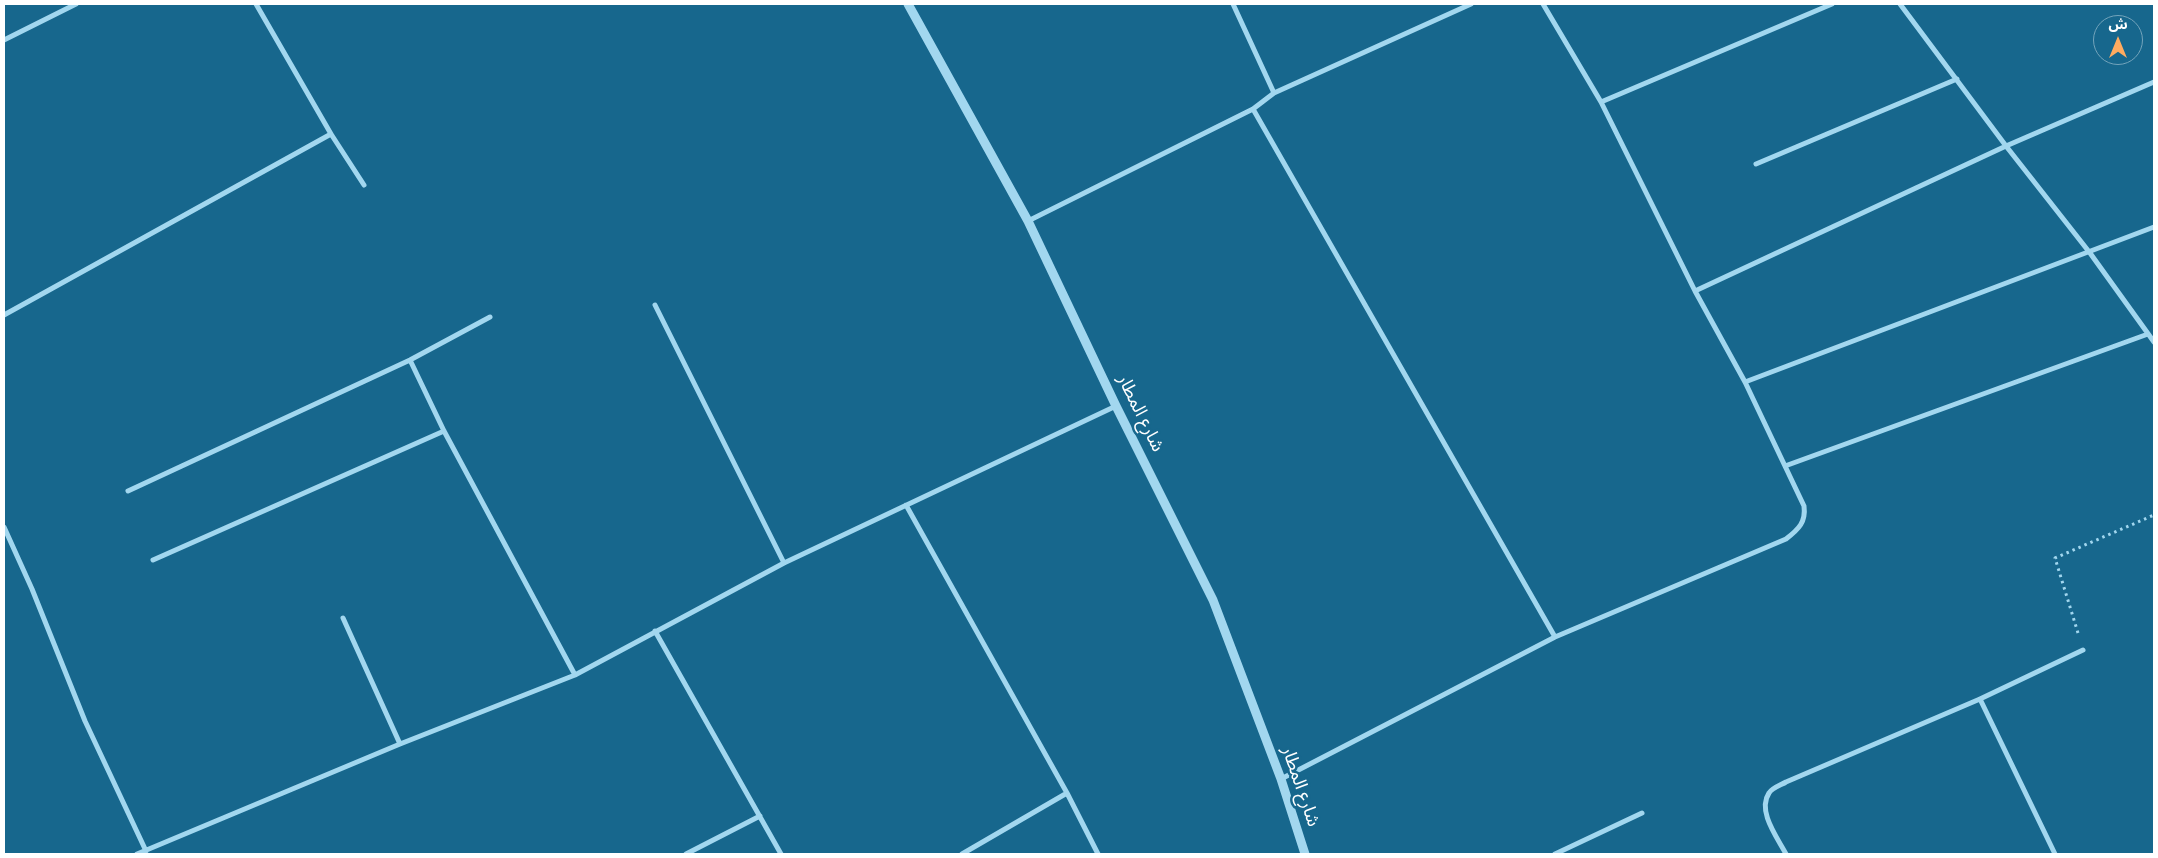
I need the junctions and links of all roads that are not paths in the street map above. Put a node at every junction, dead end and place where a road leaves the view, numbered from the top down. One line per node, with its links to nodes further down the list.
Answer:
1 (76, 4): 9 (street)
2 (256, 4): 15 (street)
3 (908, 4): 19 (street, شارع المطار)
4 (1233, 4): 12 (street)
5 (1471, 4): 12 (street)
6 (1543, 4): 13 (street)
7 (1832, 4): 13 (street)
8 (1900, 4): 10 (street)
9 (4, 40)
10 (1957, 79): 16 (street); 17 (street)
11 (2154, 82): 16 (street)
12 (1274, 93): 14 (street)
13 (1602, 102): 22 (street)
14 (1253, 109): 19 (street); 40 (street)
15 (331, 134): 18 (street); 24 (street)
16 (2006, 146): 21 (street); 22 (street)
17 (1756, 164)
18 (364, 185)
19 (1028, 221): 30 (street, شارع المطار)
20 (2154, 227): 21 (street)
21 (2090, 253): 26 (street); 29 (street)
22 (1695, 291): 29 (street)
23 (656, 305): 37 (street)
24 (4, 315)
25 (490, 317): 28 (street)
26 (2148, 334): 27 (street); 32 (street)
27 (2154, 342)
28 (410, 360): 31 (street); 33 (street)
29 (1745, 382): 32 (street)
30 (1116, 406): 34 (street); 45 (street, شارع المطار)
31 (444, 431): 36 (street); 42 (street)
32 (1785, 466): 40 (street)
33 (128, 491)
34 (906, 505): 37 (street); 46 (street)
35 (4, 527): 49 (street)
36 (153, 560)
37 (784, 563): 39 (street)
38 (343, 618): 44 (street)
39 (656, 631): 42 (street); 48 (street)
40 (1555, 637): 45 (street)
41 (2083, 650): 43 (street)
42 (576, 675): 44 (street)
43 (1980, 699): 57 (street); 58 (street)
44 (400, 744): 49 (street)
45 (1281, 780): 55 (street, شارع المطار)
46 (1067, 793): 53 (street); 54 (street)
47 (1642, 813): 56 (street)
48 (760, 816): 51 (street); 52 (street)
49 (146, 851): 50 (street)
50 (137, 854)
51 (686, 854)
52 (781, 854)
53 (962, 854)
54 (1098, 854)
55 (1305, 854)
56 (1555, 854)
57 (1786, 854)
58 (2055, 854)

